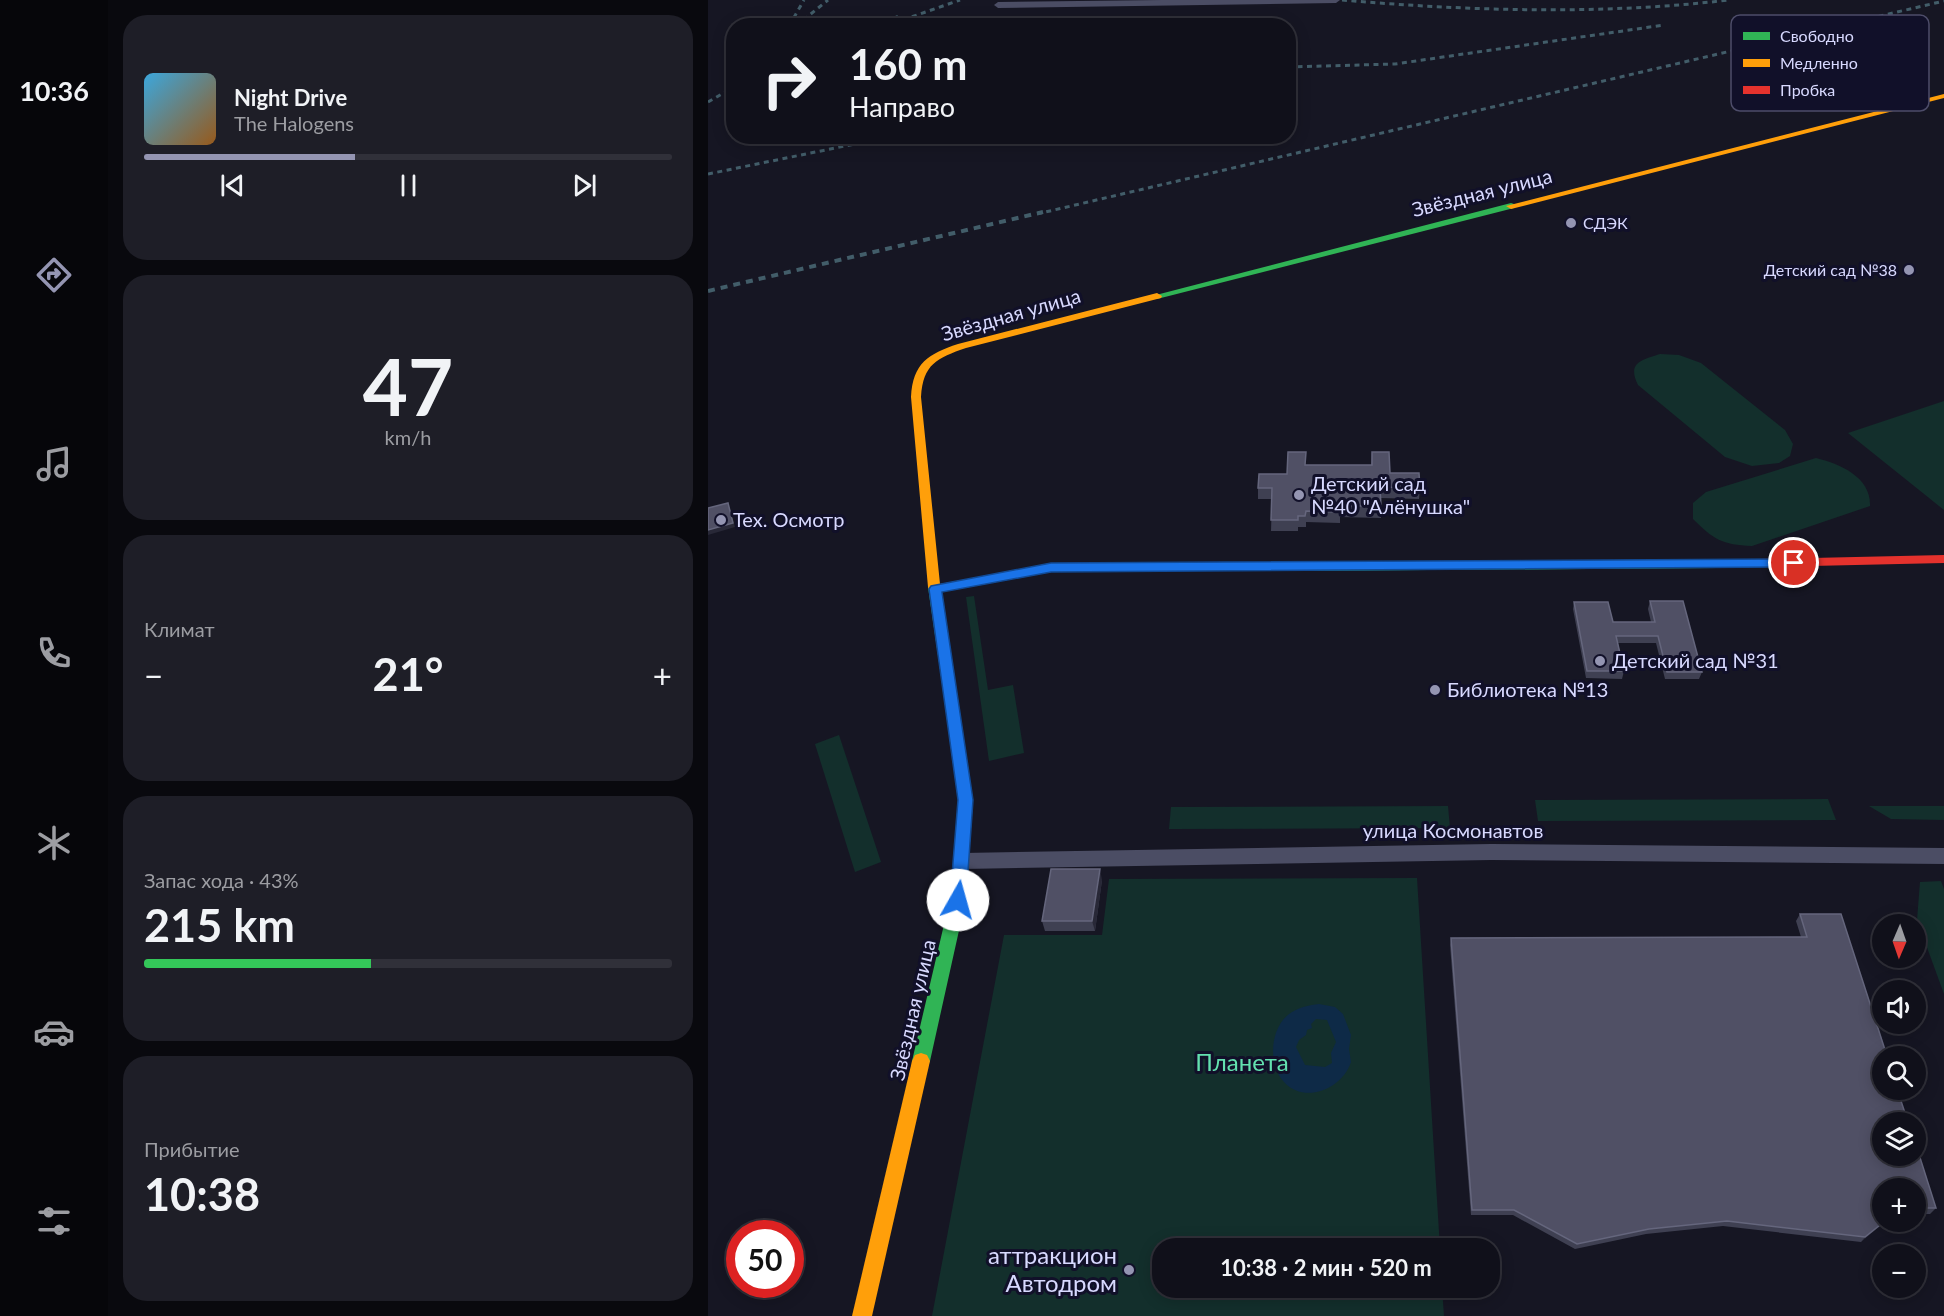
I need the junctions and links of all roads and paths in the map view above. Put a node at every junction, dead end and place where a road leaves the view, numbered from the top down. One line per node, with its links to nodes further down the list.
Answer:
1 (1336, 0): 2 (street)
2 (998, 4)
3 (1944, 96): 4 (main road, Звёздная улица)
4 (1929, 100)
5 (1885, 111): 7 (main road, Звёздная улица)
6 (1944, 559): 7 (main road)
7 (935, 589): 9 (main road, Звёздная улица)
8 (1944, 856): 9 (street, улица Космонавтов)
9 (963, 861): 10 (main road, Звёздная улица)
10 (862, 1316)

